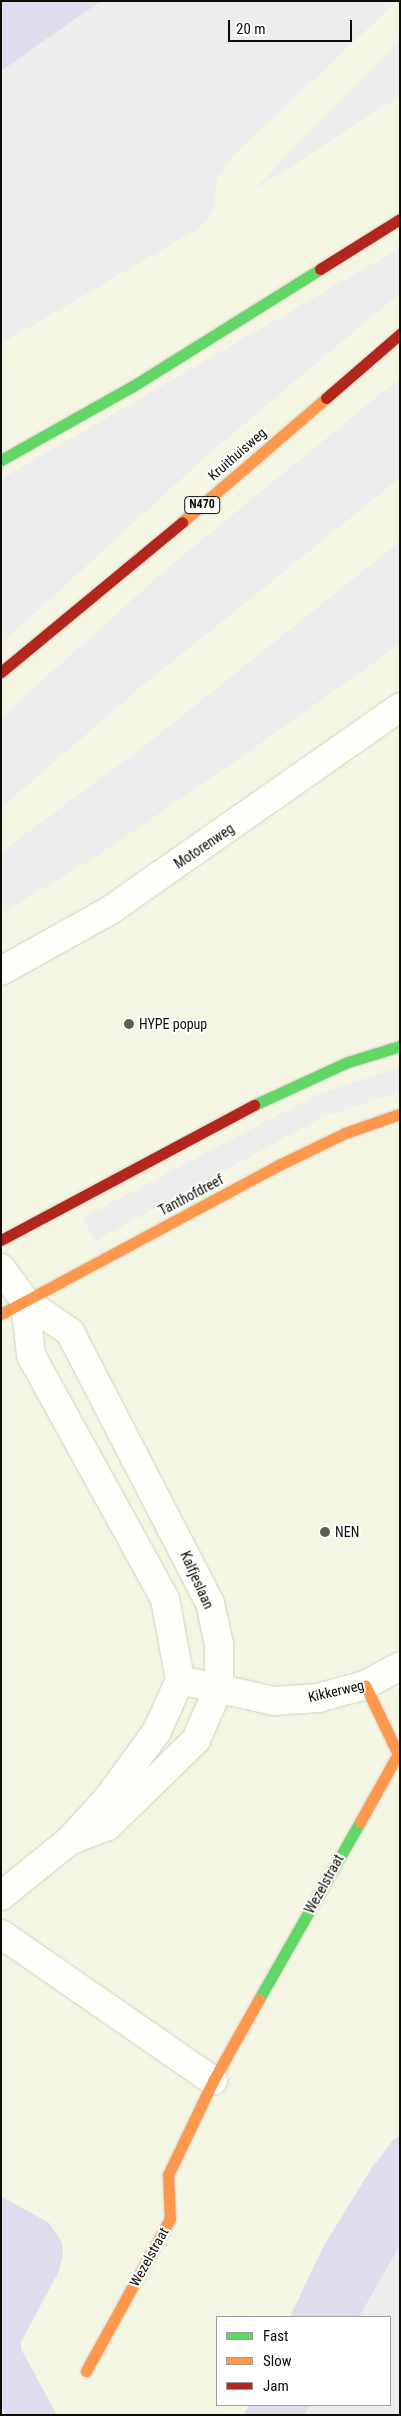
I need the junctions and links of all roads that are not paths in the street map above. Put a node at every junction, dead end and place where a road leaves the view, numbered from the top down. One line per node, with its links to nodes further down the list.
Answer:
1 (400, 218): 3 (main road)
2 (400, 334): 4 (main road, Kruithuisweg / N470)
3 (1, 460)
4 (1, 672)
5 (400, 708): 6 (street, Motorenweg)
6 (1, 971)
7 (400, 1046): 9 (main road)
8 (400, 1114): 11 (main road, Tanthofdreef)
9 (1, 1240)
10 (1, 1268): 11 (street, Kalfjeslaan)
11 (13, 1308): 13 (street, Kalfjeslaan); 15 (street, Kalfjeslaan)
12 (400, 1666): 14 (street, Kikkerweg)
13 (180, 1680): 15 (street, Kikkerweg); 16 (street, Kalfjeslaan)
14 (365, 1685): 15 (street, Kikkerweg); 19 (main road, Wezelstraat)
15 (219, 1687): 16 (street, Kalfjeslaan)
16 (69, 1841): 17 (street, Kalfjeslaan)
17 (1, 1896)
18 (1, 1934): 19 (street)
19 (213, 2081): 20 (main road, Wezelstraat)
20 (86, 2371)

